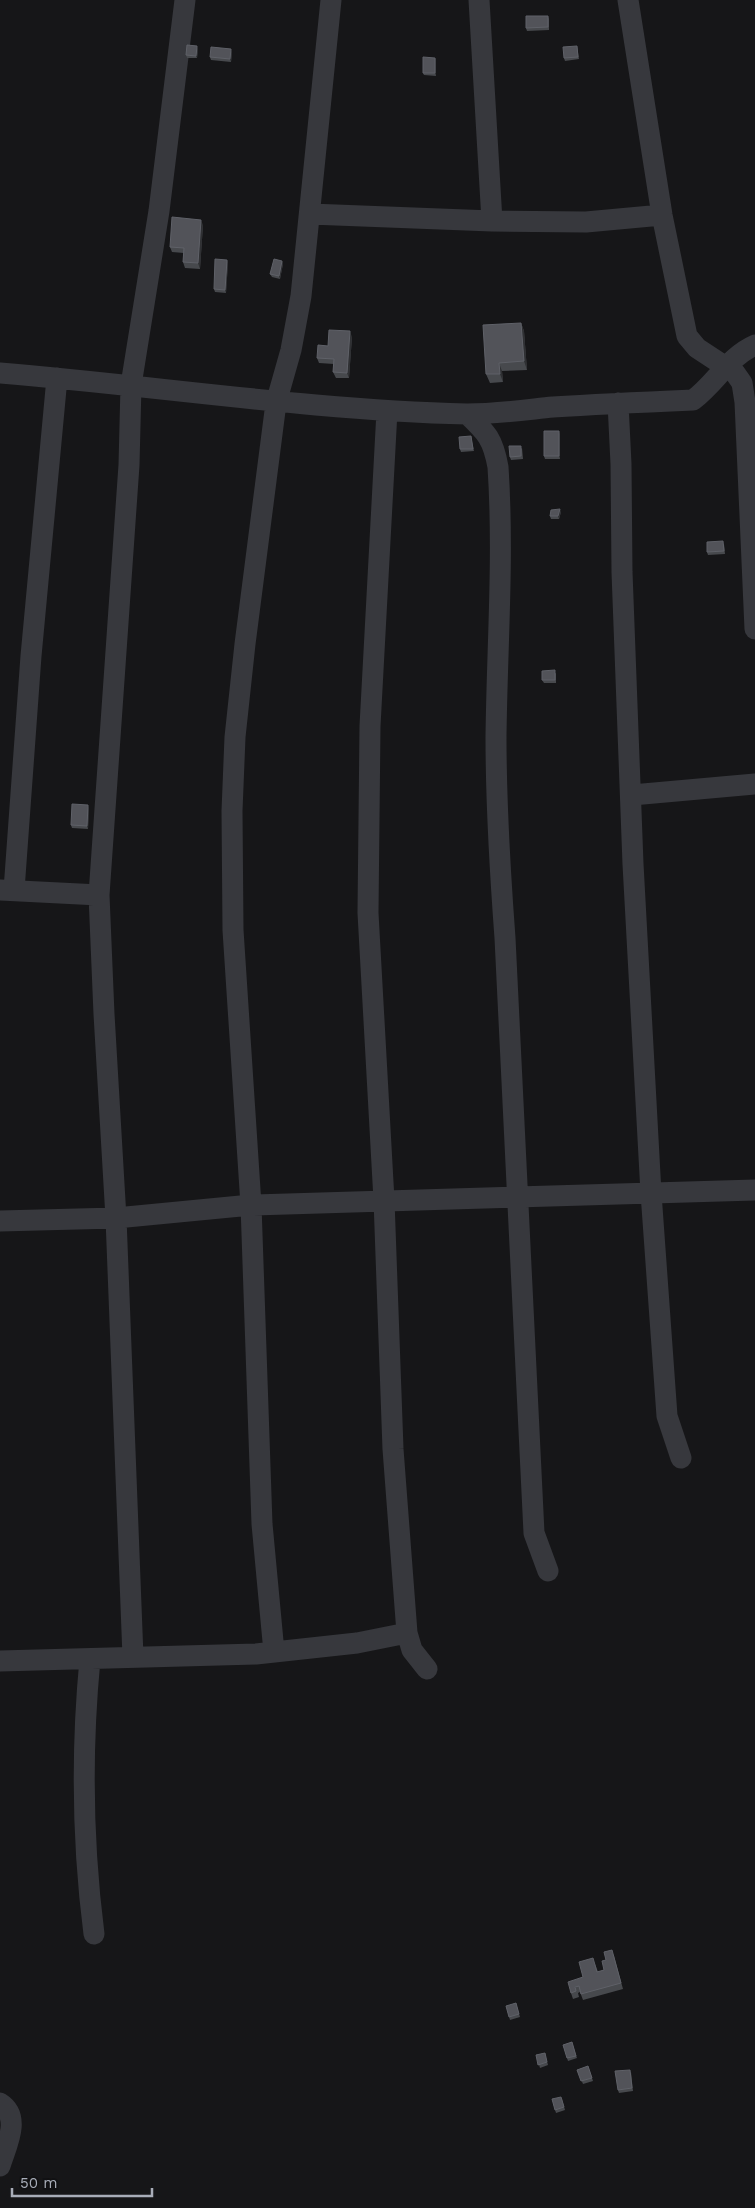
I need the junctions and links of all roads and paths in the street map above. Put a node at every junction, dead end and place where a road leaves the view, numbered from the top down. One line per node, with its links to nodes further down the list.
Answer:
1 (185, 0): 12 (street)
2 (331, 0): 5 (street)
3 (479, 0): 7 (street)
4 (628, 0): 6 (street)
5 (310, 214): 7 (street); 13 (street)
6 (662, 215): 7 (street); 9 (street)
7 (492, 221)
8 (755, 345): 9 (street)
9 (726, 365): 14 (street); 17 (street)
10 (0, 373): 11 (street)
11 (57, 378): 12 (street); 20 (street)
12 (131, 385): 13 (street); 21 (street)
13 (276, 403): 15 (street); 26 (street)
14 (618, 404): 16 (street); 19 (street)
15 (387, 411): 16 (street); 25 (street)
16 (467, 414): 24 (street)
17 (755, 629)
18 (755, 784): 19 (street)
19 (632, 795): 23 (street)
20 (7, 890): 21 (street)
21 (99, 895): 27 (street)
22 (755, 1190): 23 (street)
23 (651, 1193): 24 (street); 29 (street)
24 (517, 1196): 25 (street); 30 (street)
25 (384, 1200): 26 (street); 31 (street)
26 (250, 1205): 27 (street); 32 (street)
27 (116, 1218): 28 (street); 33 (street)
28 (0, 1221)
29 (681, 1458)
30 (548, 1572)
31 (407, 1633): 32 (street); 36 (street)
32 (274, 1652): 33 (street)
33 (133, 1657): 34 (street)
34 (90, 1659): 35 (street); 37 (street)
35 (0, 1662)
36 (427, 1669)
37 (94, 1934)
38 (0, 2103): 39 (street)
39 (0, 2166)

